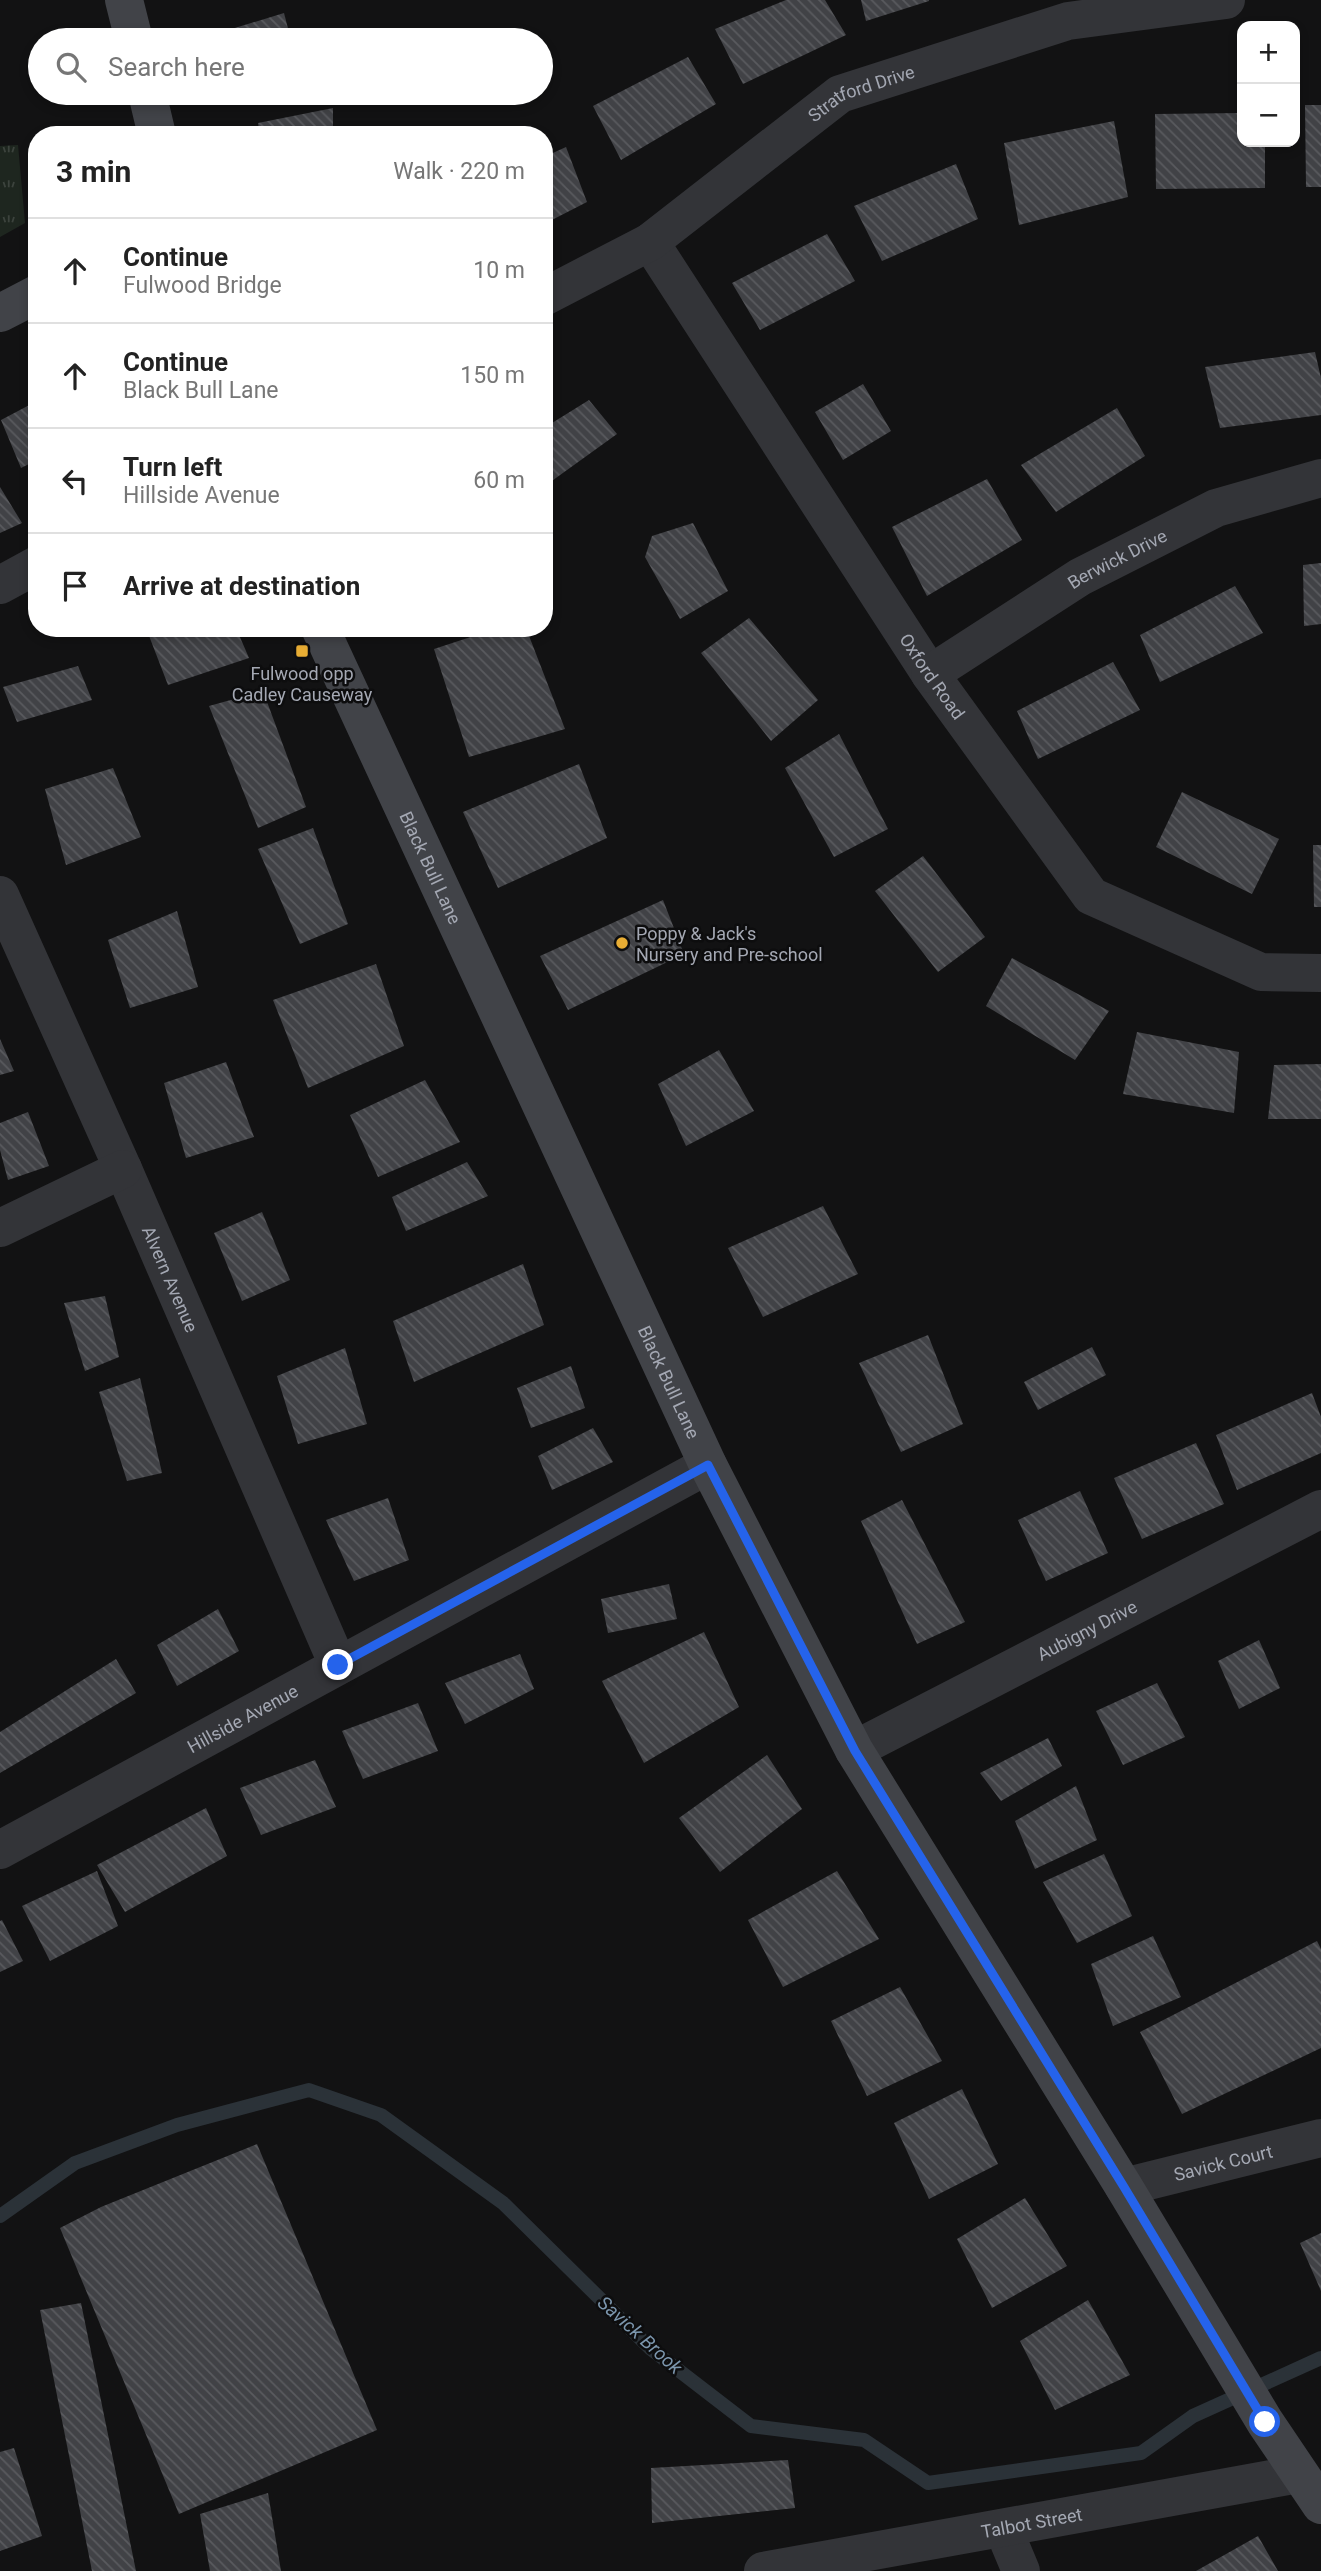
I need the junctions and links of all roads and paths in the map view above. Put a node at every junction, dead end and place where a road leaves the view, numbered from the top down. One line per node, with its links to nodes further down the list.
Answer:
1 (124, 0): 3 (street)
2 (1226, 0): 6 (street, Stratford Drive)
3 (131, 28)
4 (150, 105): 5 (street)
5 (155, 126)
6 (650, 242): 7 (street, Stratford Drive); 14 (street, Oxford Road)
7 (553, 292)
8 (28, 299): 9 (street)
9 (0, 313)
10 (1321, 478): 14 (street, Berwick Drive)
11 (28, 570): 12 (street)
12 (0, 585)
13 (324, 637): 19 (street, Black Bull Lane)
14 (930, 674): 16 (street, Oxford Road)
15 (0, 895): 17 (street, Alvern Avenue)
16 (1321, 973)
17 (123, 1169): 18 (street); 21 (street, Alvern Avenue)
18 (0, 1228)
19 (708, 1465): 21 (street, Hillside Avenue); 22 (street, Black Bull Lane)
20 (1321, 1509): 22 (street, Aubigny Drive)
21 (338, 1665): 23 (street, Hillside Avenue)
22 (855, 1751): 25 (street, Black Bull Lane)
23 (0, 1850)
24 (1321, 2138): 25 (street, Savick Court)
25 (1124, 2187): 26 (street, Black Bull Lane)
26 (1299, 2474): 27 (street); 28 (street, Talbot Street)
27 (1321, 2505)
28 (1003, 2528): 29 (street, Talbot Street); 30 (street)
29 (763, 2571)
30 (1021, 2571)

